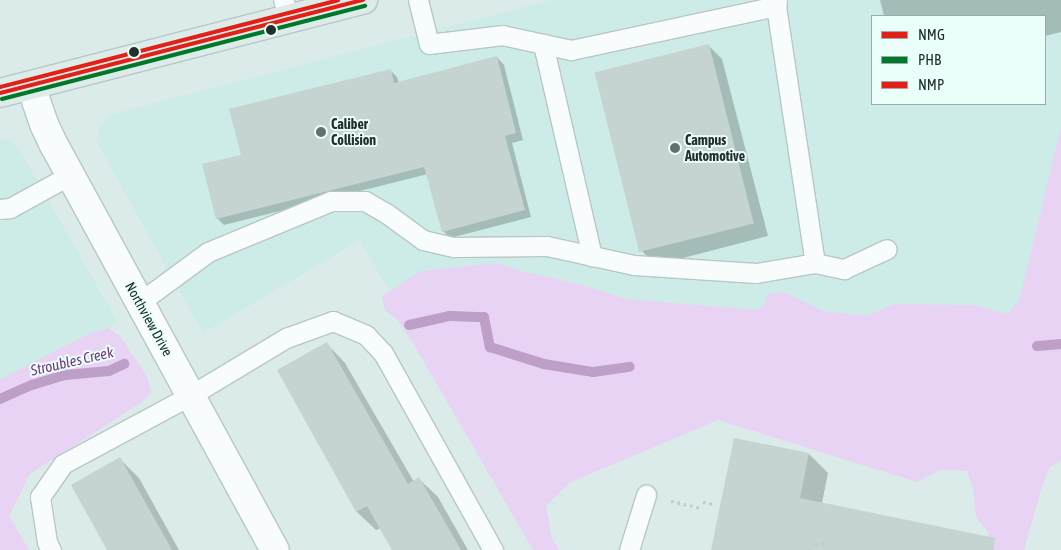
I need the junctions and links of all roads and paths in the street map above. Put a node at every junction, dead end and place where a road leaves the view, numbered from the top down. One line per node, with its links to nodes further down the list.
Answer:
1 (363, 0): 4 (main road)
2 (418, 0): 5 (lane)
3 (777, 3): 5 (lane); 12 (lane)
4 (286, 9): 6 (main road)
5 (543, 44): 11 (lane)
6 (31, 86): 7 (main road); 8 (street, Northview Drive)
7 (0, 94)
8 (70, 175): 9 (lane); 13 (street, Northview Drive)
9 (0, 209)
10 (887, 249): 12 (lane)
11 (592, 256): 12 (lane); 13 (lane)
12 (816, 263)
13 (140, 302): 14 (street, Northview Drive)
14 (190, 395): 19 (lane); 20 (street, Northview Drive); 21 (lane)
15 (646, 495): 22 (lane)
16 (703, 502): 17 (path)
17 (714, 504)
18 (826, 542): 23 (path)
19 (51, 550)
20 (275, 550)
21 (493, 550)
22 (629, 550)
23 (809, 550)

